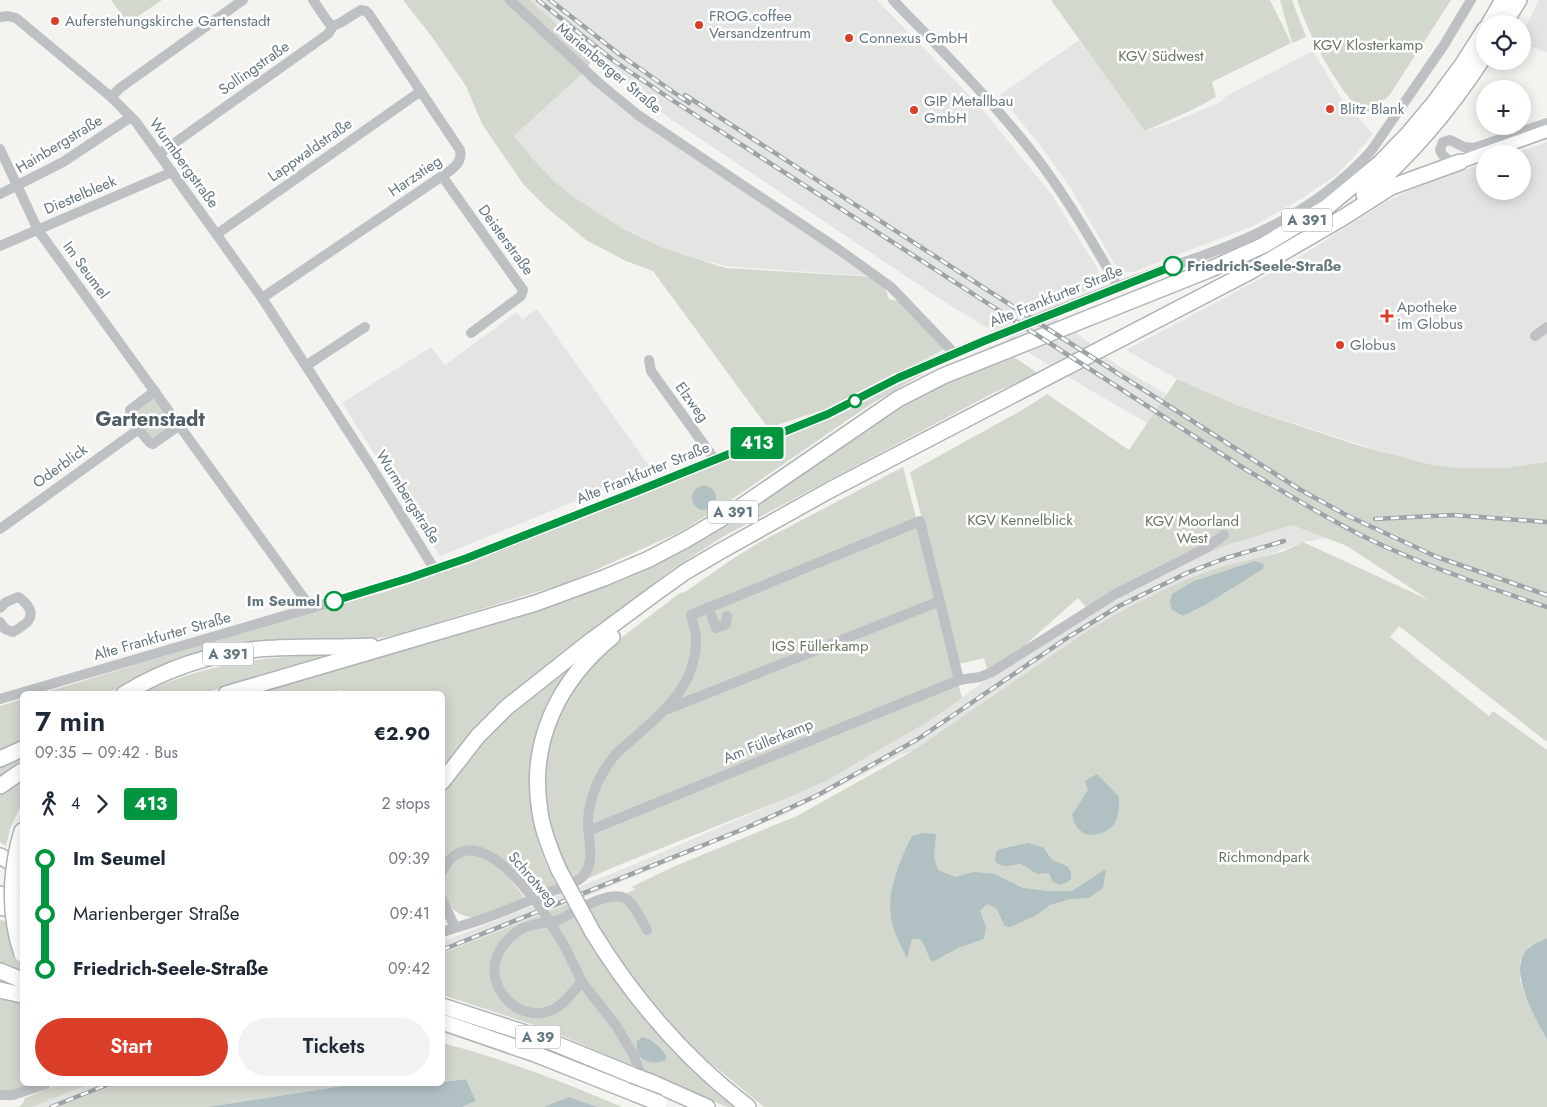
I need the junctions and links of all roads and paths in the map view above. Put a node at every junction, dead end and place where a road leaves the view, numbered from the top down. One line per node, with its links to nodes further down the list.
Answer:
1 (243, 0): 16 (street)
2 (312, 0): 12 (street)
3 (510, 0): 37 (street, Marienberger Straße)
4 (892, 0): 31 (street)
5 (1471, 0): 31 (street, Alte Frankfurter Straße)
6 (1503, 0): 9 (highway)
7 (1519, 0): 10 (highway)
8 (366, 11): 12 (street, Sollingstraße); 15 (street, Harzstieg)
9 (1494, 15)
10 (1510, 15)
11 (0, 17): 16 (street, Wurmbergstraße)
12 (332, 26): 21 (street, Sollingstraße)
13 (1476, 44): 54 (highway, A 391)
14 (1476, 68): 30 (highway, A 391)
15 (421, 91): 24 (street, Harzstieg); 28 (street, Lappwaldstraße)
16 (112, 97): 17 (street, Wurmbergstraße)
17 (131, 117): 21 (street, Wurmbergstraße); 25 (street, Hainbergstraße)
18 (1547, 123): 22 (street)
19 (1547, 131): 22 (main road)
20 (0, 149): 25 (street, Im Seumel)
21 (159, 154): 23 (street, Wurmbergstraße)
22 (1460, 162): 30 (highway)
23 (172, 172): 27 (street, Diestelbleek); 28 (street, Wurmbergstraße)
24 (442, 176): 32 (street, Harzstieg); 35 (street, Deisterstraße)
25 (17, 187): 26 (street, Hainbergstraße); 27 (street, Im Seumel)
26 (0, 194)
27 (38, 230): 29 (street, Diestelbleek); 40 (street, Im Seumel)
28 (217, 234): 32 (street, Wurmbergstraße)
29 (0, 246)
30 (1290, 249): 46 (highway, A 391)
31 (1118, 287): 37 (street, Alte Frankfurter Straße)
32 (262, 298): 39 (street, Wurmbergstraße)
33 (365, 327): 39 (street)
34 (1547, 327): 36 (street)
35 (471, 333)
36 (1535, 336)
37 (954, 354): 43 (street, Alte Frankfurter Straße)
38 (649, 360): 43 (street, Elzweg)
39 (307, 366): 47 (street, Wurmbergstraße)
40 (155, 391): 41 (street, Im Seumel); 42 (street)
41 (180, 426): 42 (street); 51 (street, Im Seumel)
42 (138, 429): 44 (street, Oderblick)
43 (715, 460): 47 (street, Alte Frankfurter Straße)
44 (0, 529)
45 (1224, 535): 55 (street, Am Füllerkamp)
46 (719, 552): 65 (highway, A 391); 96 (highway, bridge)
47 (435, 570): 51 (street, Alte Frankfurter Straße)
48 (2, 601): 53 (street)
49 (940, 601): 50 (street); 55 (street); 61 (street)
50 (708, 607): 52 (street); 61 (street)
51 (311, 608): 56 (street, Alte Frankfurter Straße)
52 (727, 616)
53 (0, 622)
54 (414, 640): 57 (highway, A 391); 58 (highway)
55 (959, 680): 67 (street, Am Füllerkamp)
56 (27, 691)
57 (130, 691)
58 (236, 691)
59 (20, 693): 60 (street, Alte Frankfurter Straße)
60 (0, 699)
61 (667, 709): 67 (street)
62 (20, 750): 63 (highway)
63 (0, 759)
64 (20, 772): 66 (highway)
65 (445, 778)
66 (0, 786)
67 (588, 831): 79 (street)
68 (20, 838): 82 (highway, bridge)
69 (0, 856): 71 (highway)
70 (445, 866): 85 (street, Schrotweg, bridge)
71 (20, 869)
72 (0, 894): 73 (highway)
73 (20, 899)
74 (0, 906): 76 (highway)
75 (445, 906): 79 (street)
76 (20, 911)
77 (0, 916): 78 (highway)
78 (20, 918)
79 (455, 927): 81 (street)
80 (648, 930): 85 (street, Schrotweg)
81 (445, 931)
82 (20, 947)
83 (0, 971): 84 (highway)
84 (20, 979)
85 (582, 982): 94 (street, Schrotweg)
86 (0, 990): 87 (highway)
87 (20, 995)
88 (445, 1007): 95 (highway, A 39, bridge)
89 (445, 1023): 91 (highway, A 39)
90 (445, 1032): 91 (highway)
91 (484, 1036): 94 (highway, A 39, bridge)
92 (40, 1086): 93 (street)
93 (0, 1095)
94 (658, 1106)
95 (707, 1107)
96 (748, 1107)

